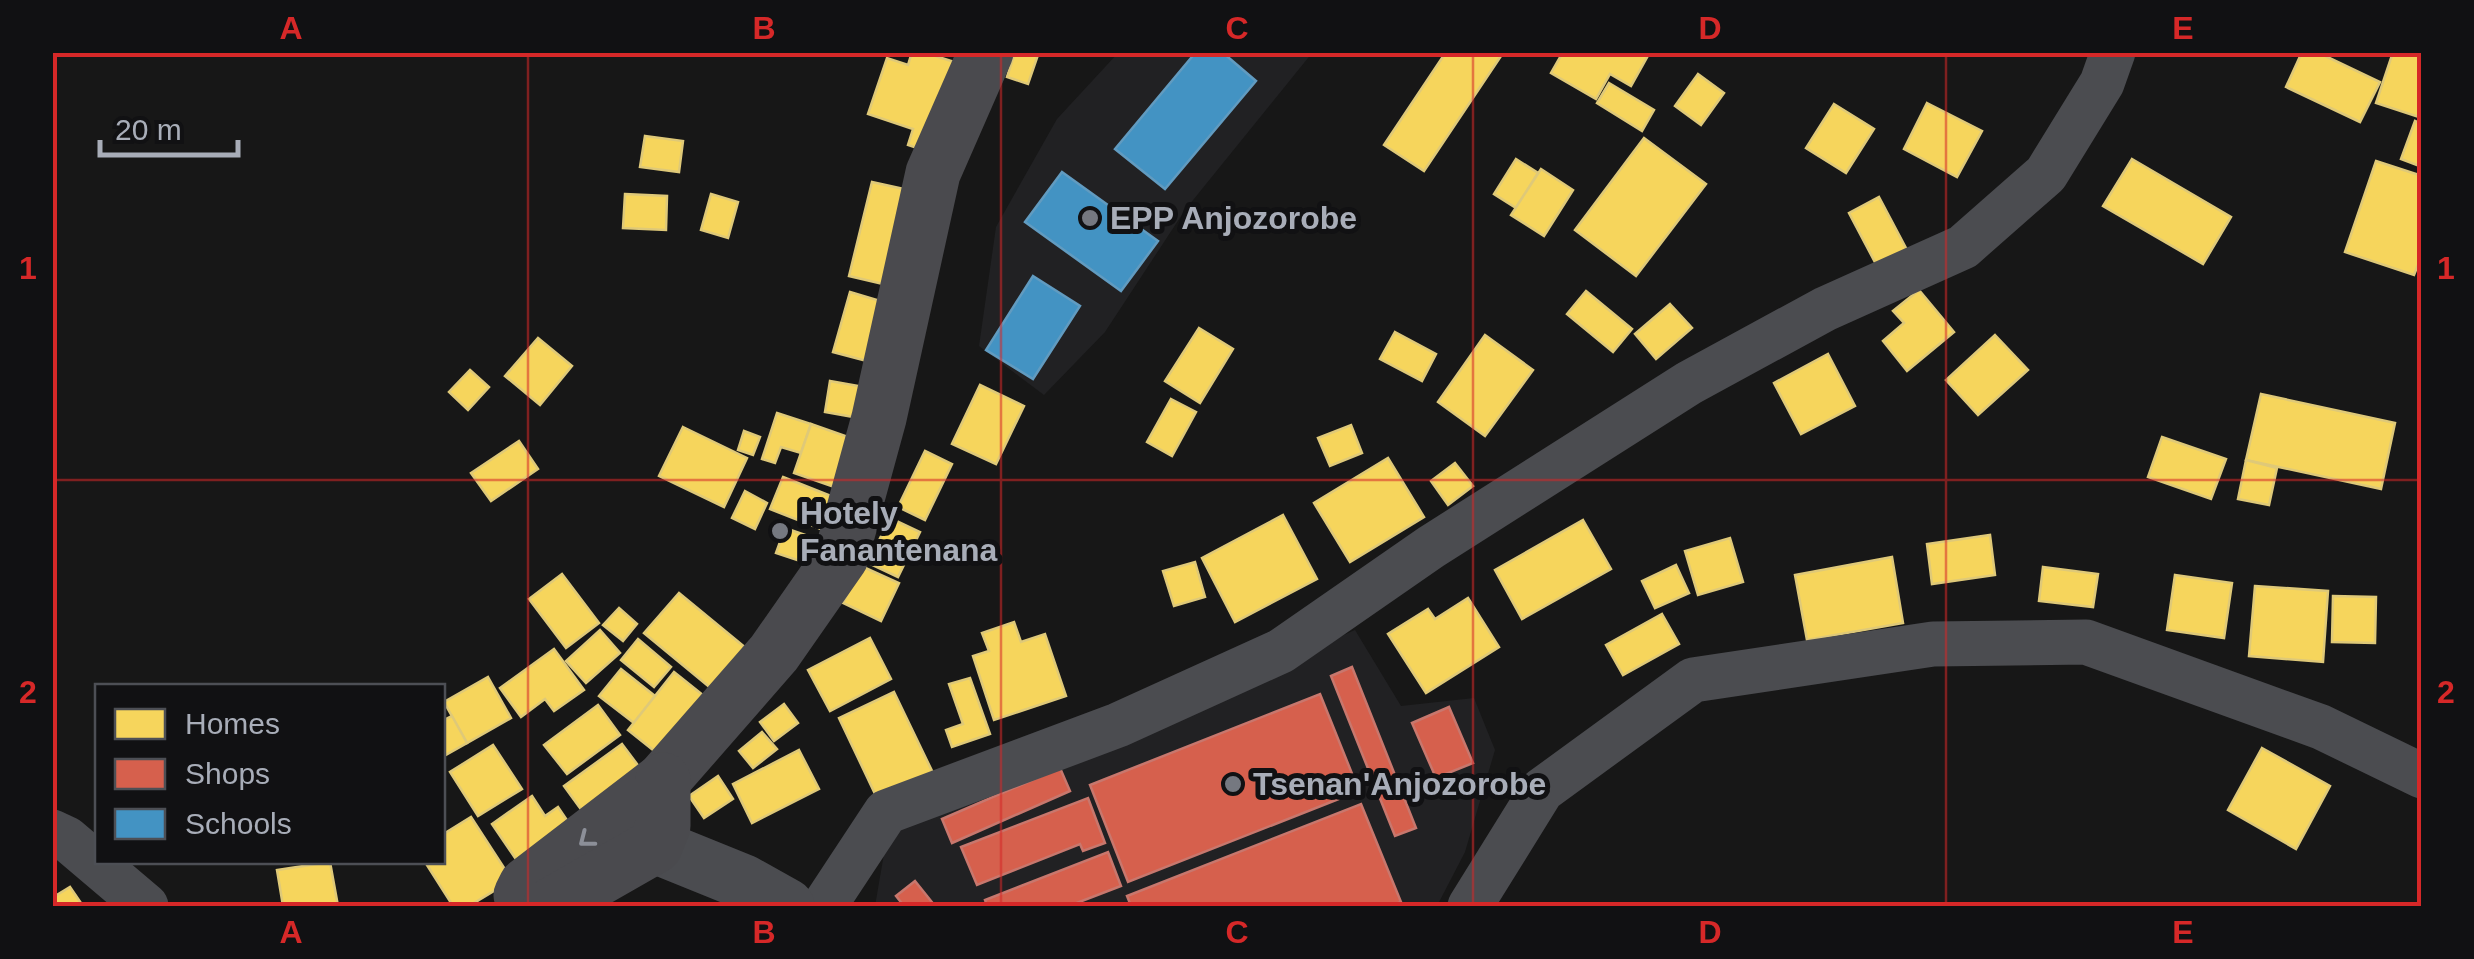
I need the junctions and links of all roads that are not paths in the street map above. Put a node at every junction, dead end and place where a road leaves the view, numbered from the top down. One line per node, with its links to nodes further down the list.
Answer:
1 (986, 52): 4 (main road)
2 (2113, 52): 13 (street)
3 (2422, 776): 14 (street)
4 (663, 780): 6 (main road); 10 (main road, one-way to 10)
5 (52, 832): 7 (street)
6 (654, 846): 11 (main road); 12 (street)
7 (95, 863)
8 (96, 864): 9 (street)
9 (146, 906)
10 (528, 906)
11 (550, 906)
12 (787, 906)
13 (824, 906)
14 (1470, 906)

